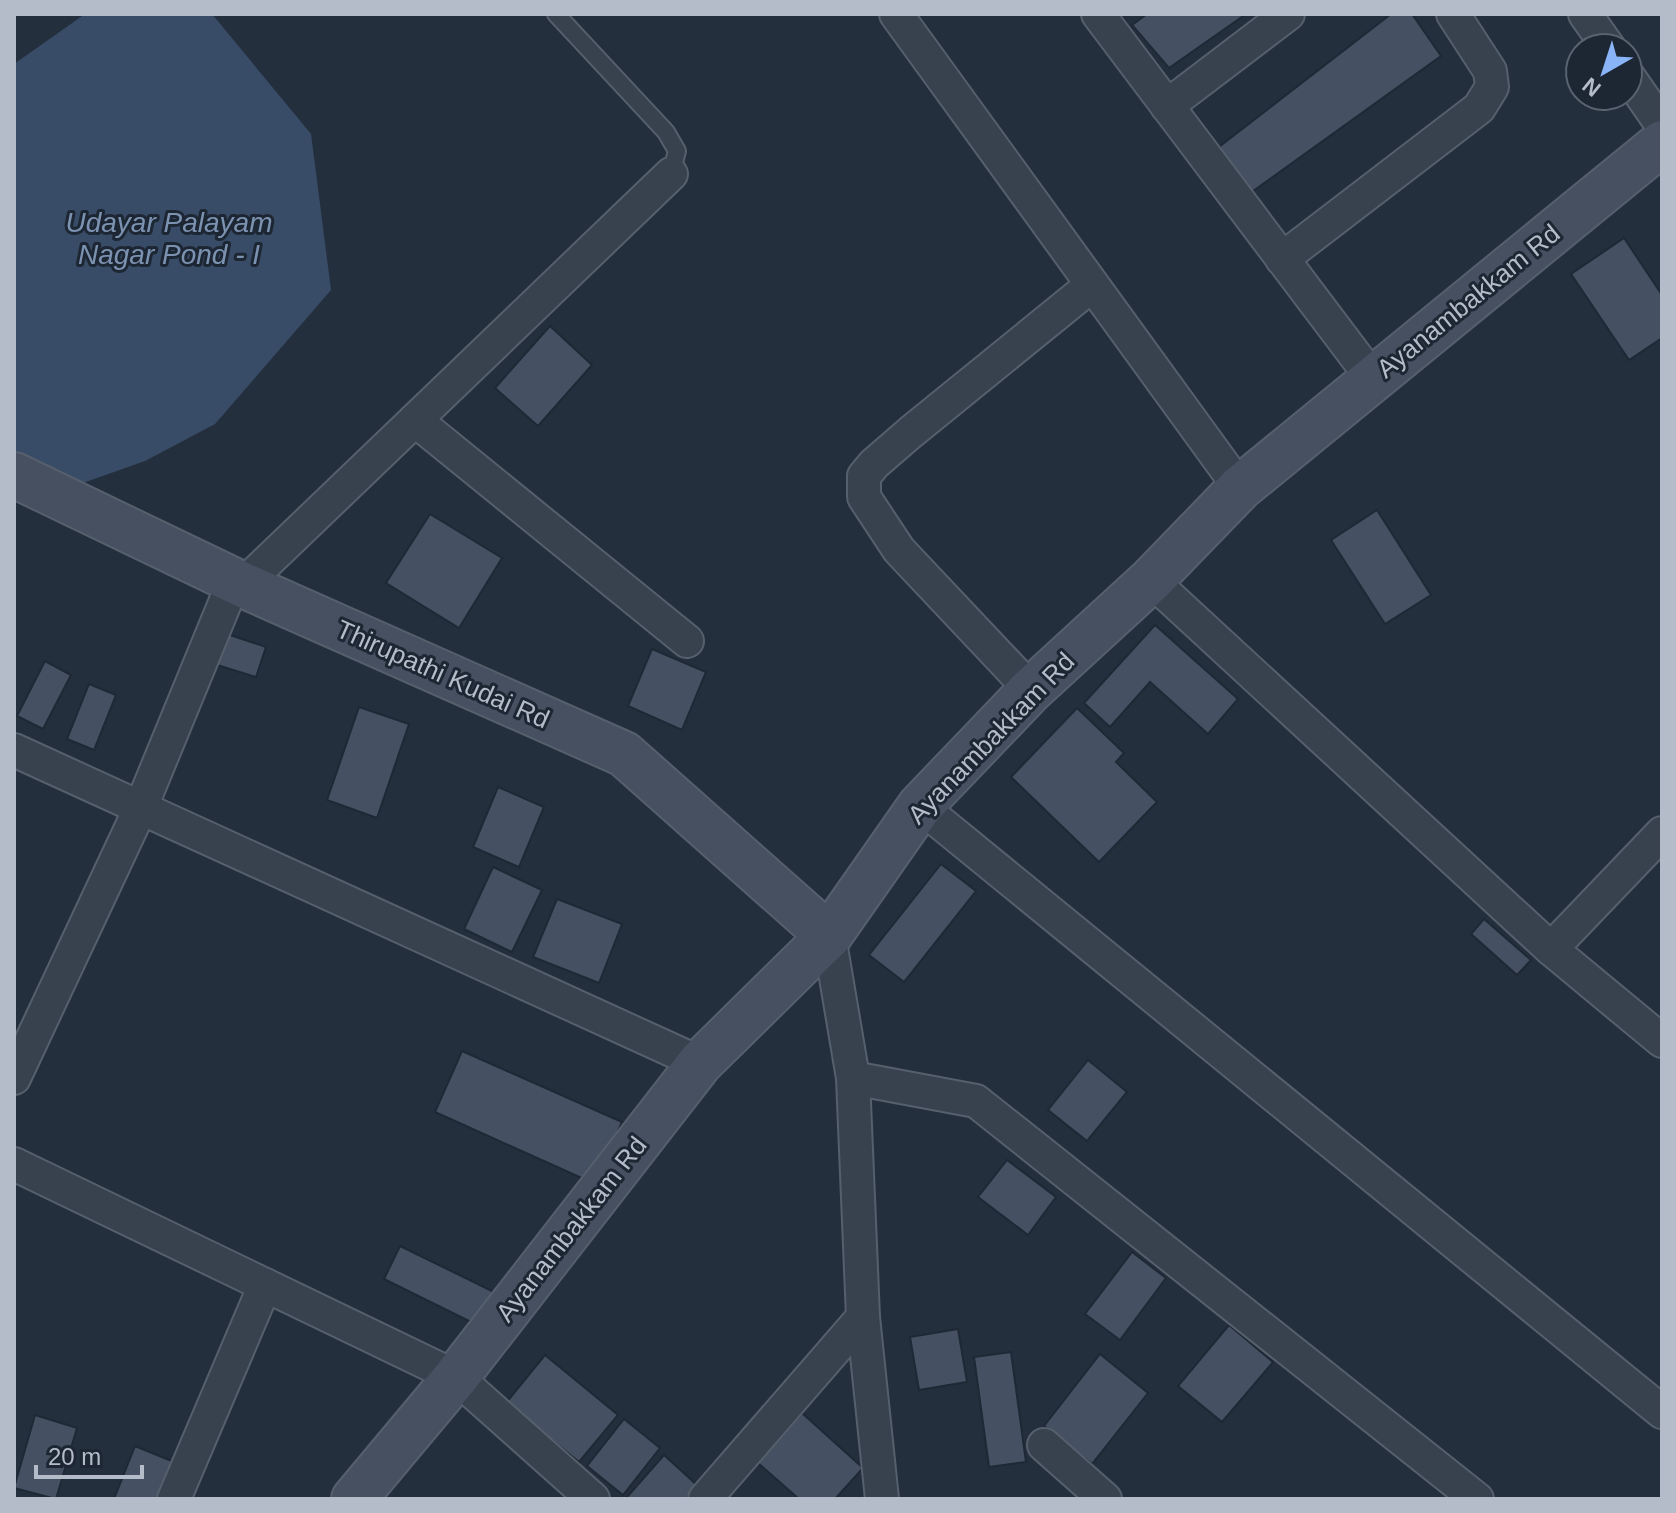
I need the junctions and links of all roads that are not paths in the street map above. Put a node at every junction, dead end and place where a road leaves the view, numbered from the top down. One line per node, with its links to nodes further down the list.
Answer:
1 (556, 14): 12 (lane)
2 (896, 14): 14 (street)
3 (1098, 14): 9 (street)
4 (1288, 14): 9 (street)
5 (1453, 14): 13 (street)
6 (1585, 14): 7 (street)
7 (1598, 32)
8 (1644, 99): 10 (street)
9 (1167, 106): 13 (street)
10 (1662, 125)
11 (1662, 143): 15 (street, Ayanambakkam Rd)
12 (671, 174): 16 (street)
13 (1282, 259): 15 (street)
14 (1092, 285): 18 (street); 22 (street)
15 (1373, 379): 18 (street, Ayanambakkam Rd)
16 (415, 420): 20 (street); 21 (street)
17 (14, 475): 20 (street, Thirupathi Kudai Rd)
18 (1240, 488): 19 (street, Ayanambakkam Rd)
19 (1151, 580): 22 (street, Ayanambakkam Rd); 28 (street)
20 (239, 583): 25 (street); 27 (street, Thirupathi Kudai Rd)
21 (687, 641)
22 (1031, 690): 24 (street, Ayanambakkam Rd)
23 (14, 750): 25 (street)
24 (920, 806): 27 (street, Ayanambakkam Rd); 37 (street)
25 (141, 807): 30 (street); 31 (street)
26 (1662, 833): 28 (street)
27 (829, 936): 30 (street, Ayanambakkam Rd); 32 (street)
28 (1551, 949): 29 (street)
29 (1662, 1041)
30 (700, 1063): 36 (street, Ayanambakkam Rd)
31 (14, 1078)
32 (853, 1078): 35 (street); 45 (street)
33 (14, 1164): 34 (street)
34 (265, 1285): 36 (street); 39 (street)
35 (863, 1317): 42 (street); 43 (street)
36 (456, 1377): 40 (street, Ayanambakkam Rd); 41 (street)
37 (1662, 1412)
38 (1044, 1445): 44 (street)
39 (174, 1499)
40 (354, 1499)
41 (593, 1499)
42 (705, 1499)
43 (882, 1499)
44 (1105, 1499)
45 (1477, 1499)

